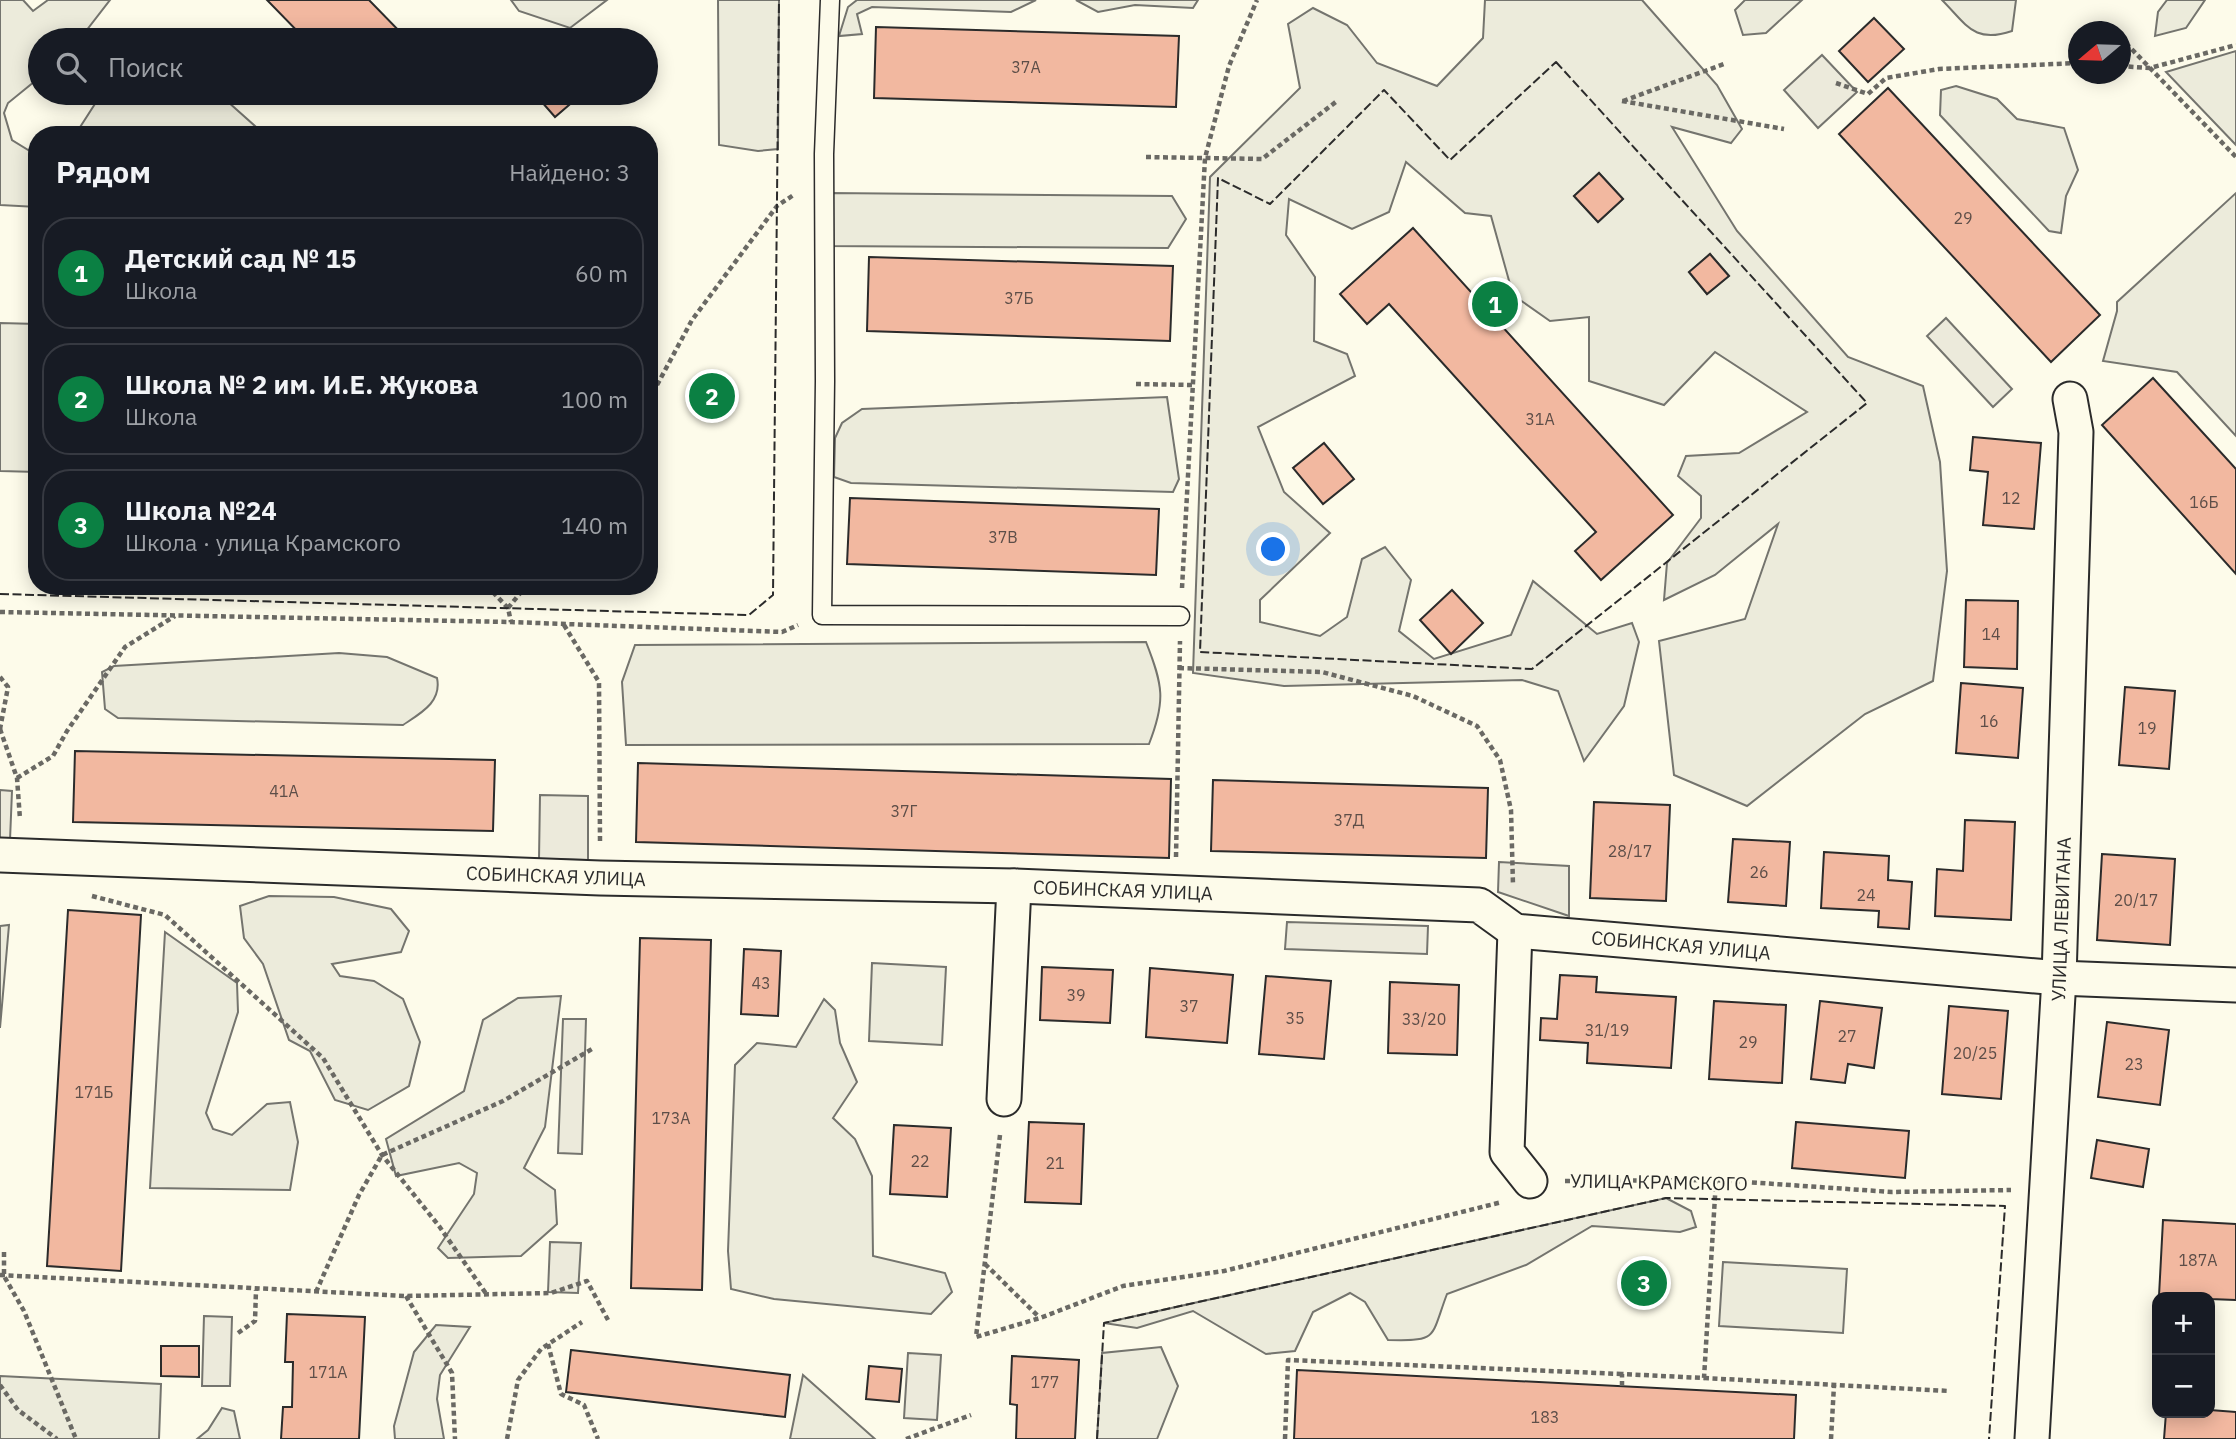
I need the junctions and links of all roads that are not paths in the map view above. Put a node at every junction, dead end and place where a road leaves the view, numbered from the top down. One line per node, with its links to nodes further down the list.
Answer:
1 (831, 0): 3 (lane)
2 (2070, 399): 7 (street, УЛИЦА ЛЕВИТАНА)
3 (1180, 616)
4 (11, 855): 5 (street, СОБИНСКАЯ УЛИЦА)
5 (1014, 886): 6 (street, СОБИНСКАЯ УЛИЦА); 9 (street)
6 (1515, 931): 7 (street, СОБИНСКАЯ УЛИЦА); 10 (street)
7 (2059, 978): 8 (street, СОБИНСКАЯ УЛИЦА); 11 (street, УЛИЦА ЛЕВИТАНА)
8 (2236, 985)
9 (1004, 1099)
10 (1530, 1181)
11 (2032, 1439)

